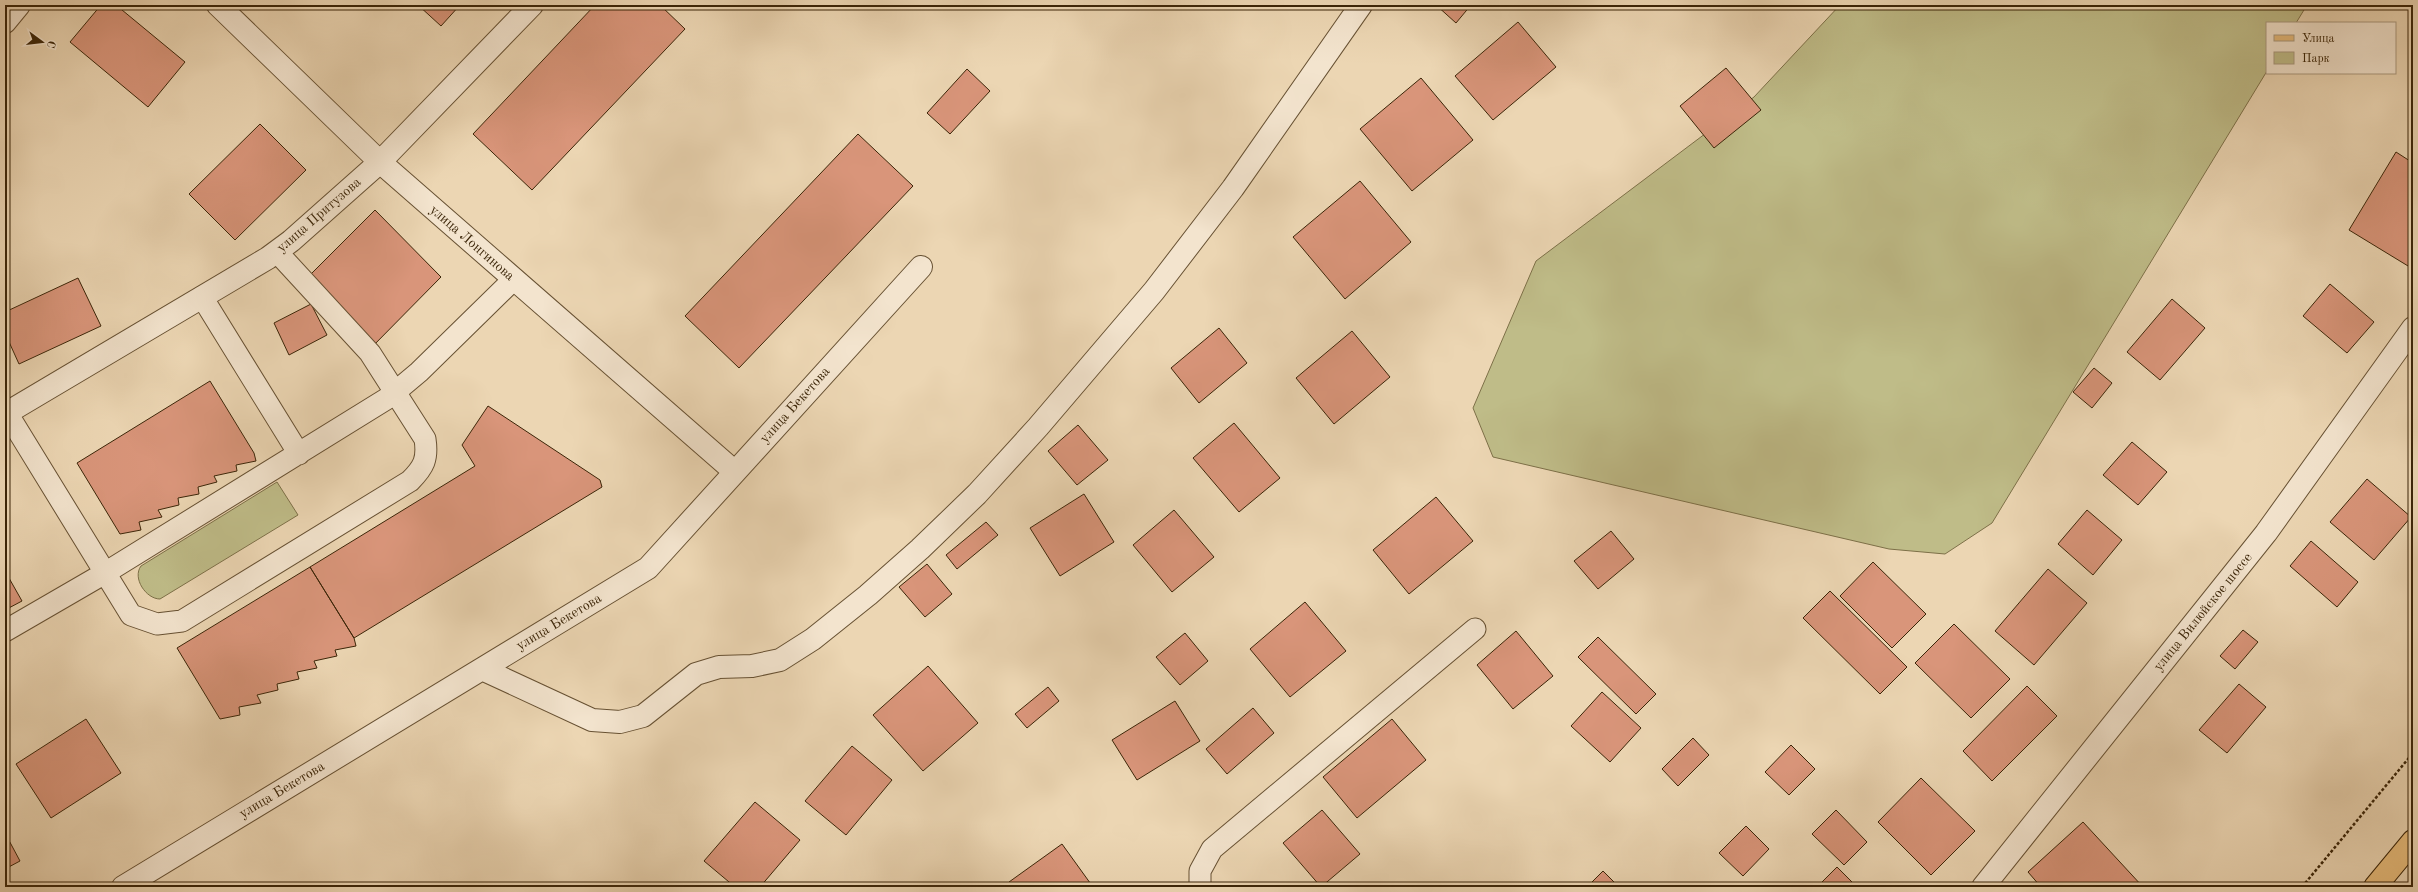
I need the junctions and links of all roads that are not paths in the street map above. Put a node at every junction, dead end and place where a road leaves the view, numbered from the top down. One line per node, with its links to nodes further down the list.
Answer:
1 (19, 5): 5 (street)
2 (218, 5): 6 (street, улица Лонгинова)
3 (532, 5): 6 (street, улица Притузова)
4 (1360, 5): 19 (street)
5 (5, 22)
6 (380, 162): 7 (street, улица Притузова); 9 (street, улица Лонгинова)
7 (277, 252): 10 (street, улица Притузова); 12 (lane)
8 (921, 267): 15 (street, улица Бекетова)
9 (514, 279): 12 (lane); 15 (street, улица Лонгинова)
10 (202, 297): 13 (street, улица Притузова); 14 (lane)
11 (2413, 328): 23 (street, улица Вилюйское шоссе)
12 (396, 392): 14 (lane); 16 (lane)
13 (6, 414): 16 (lane)
14 (299, 454): 16 (lane)
15 (735, 472): 19 (street, улица Бекетова)
16 (105, 573): 18 (lane)
17 (1475, 629): 22 (lane)
18 (5, 631)
19 (482, 669): 21 (street, улица Бекетова)
20 (2413, 841): 24 (main road)
21 (123, 887)
22 (1200, 887)
23 (1983, 887)
24 (2375, 887)

